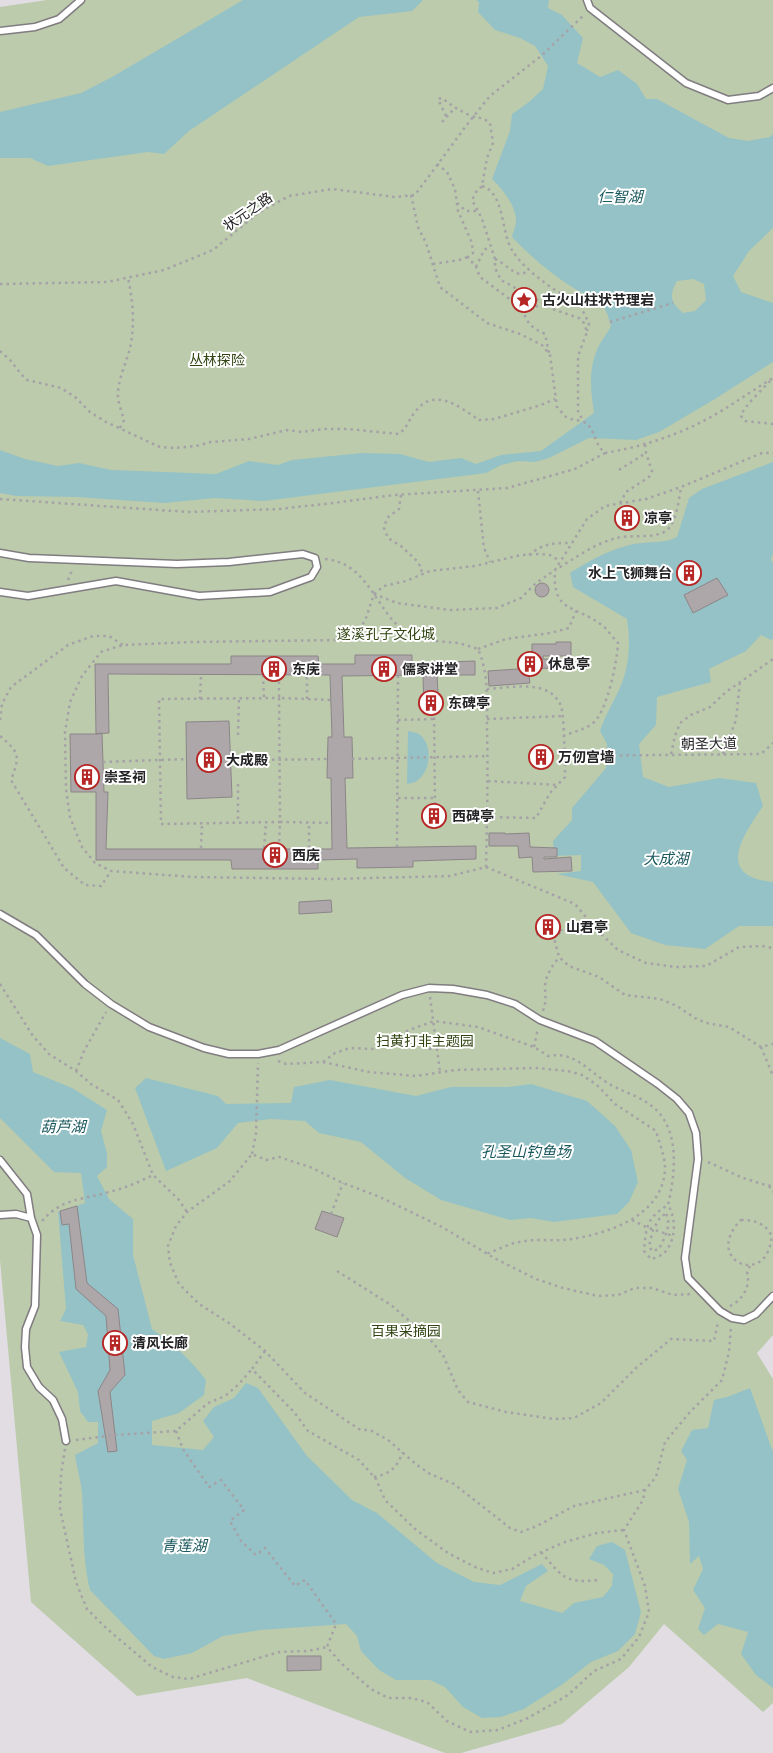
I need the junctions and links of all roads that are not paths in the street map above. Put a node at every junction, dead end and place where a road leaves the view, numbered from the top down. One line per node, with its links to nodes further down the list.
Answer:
1 (81, 0): 3 (lane)
2 (587, 0): 4 (lane)
3 (0, 31)
4 (773, 88)
5 (0, 553): 6 (lane)
6 (0, 592)
7 (0, 914): 11 (lane)
8 (0, 1160): 10 (lane)
9 (0, 1215): 10 (lane)
10 (31, 1218): 12 (lane)
11 (773, 1296)
12 (66, 1441)

